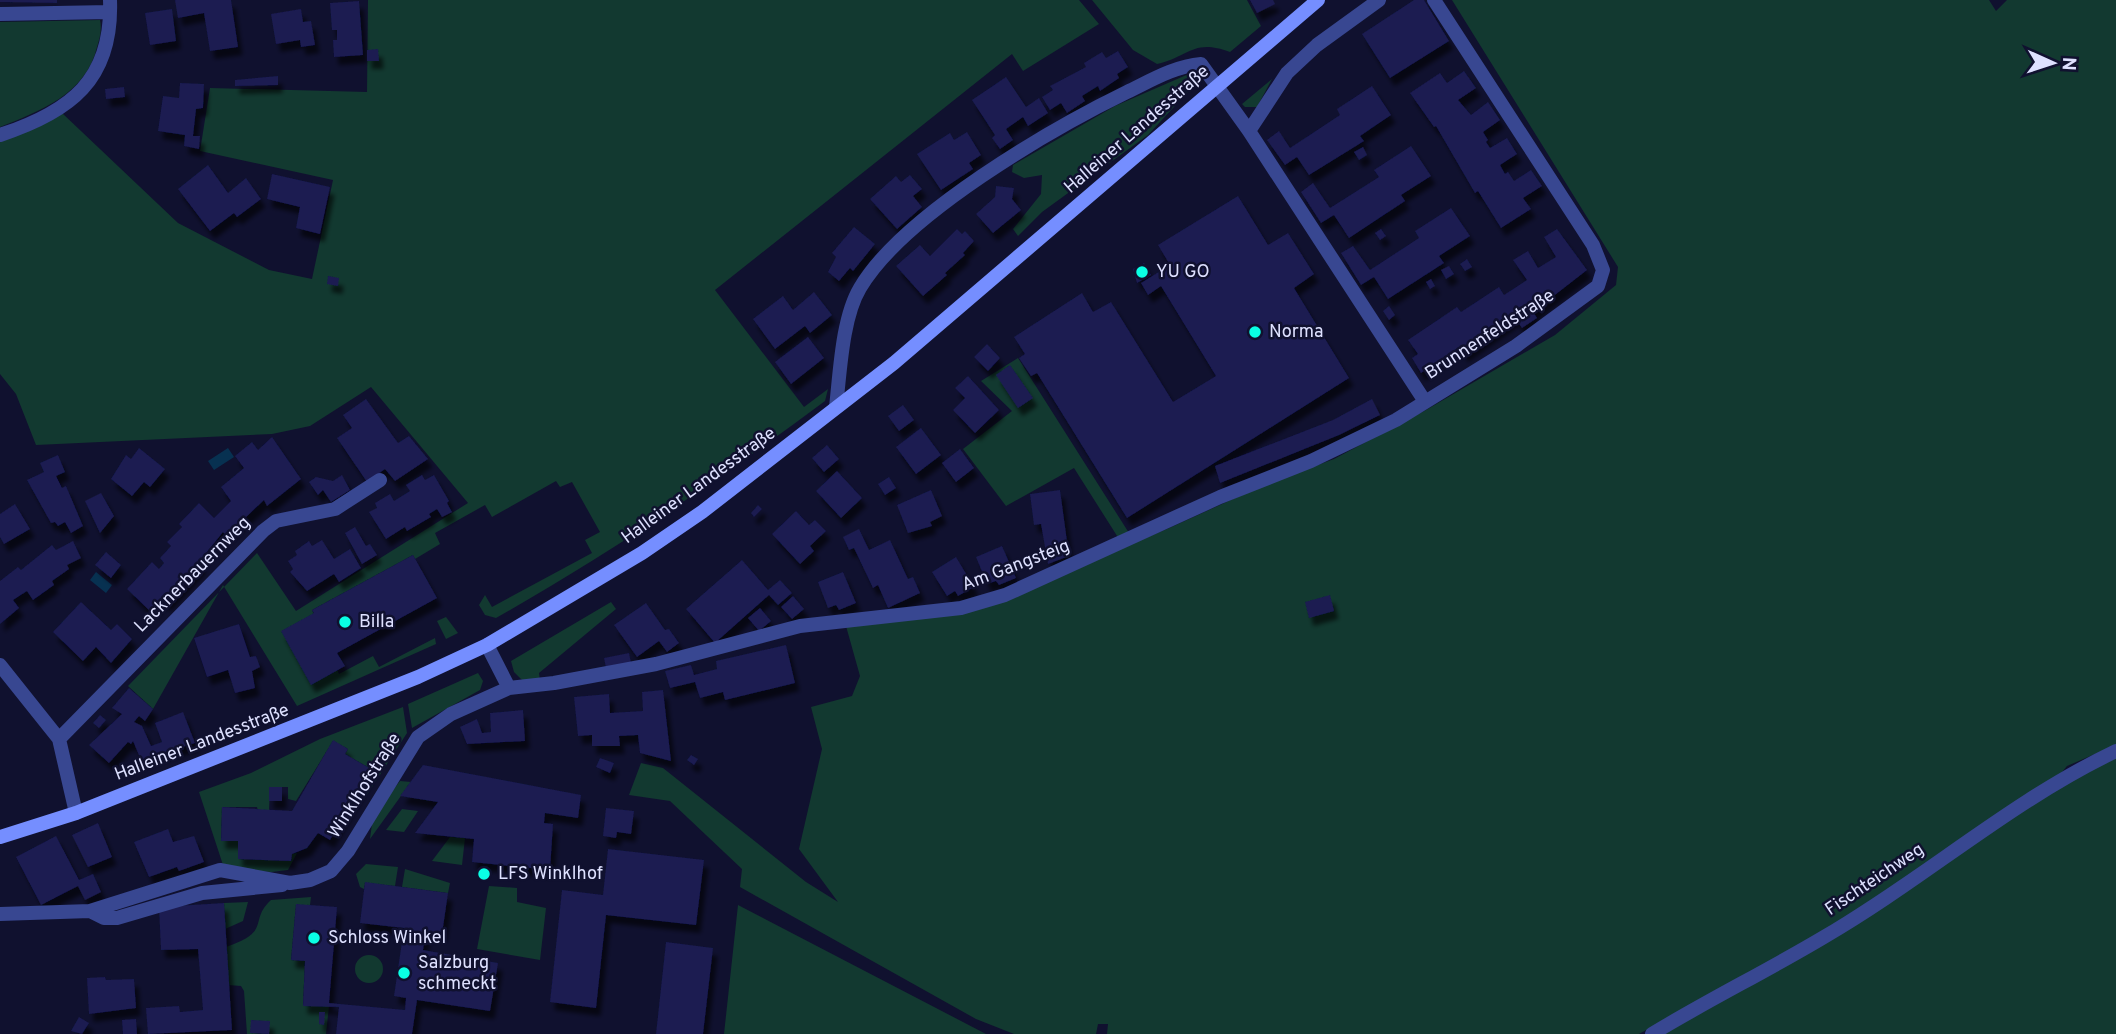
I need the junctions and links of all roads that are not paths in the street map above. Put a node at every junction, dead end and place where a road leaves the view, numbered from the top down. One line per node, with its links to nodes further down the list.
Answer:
1 (1318, 0): 6 (main road, Halleiner Landesstraße)
2 (1379, 0): 7 (street)
3 (1434, 0): 9 (street, Brunnenfeldstraße)
4 (110, 6): 5 (street); 8 (street)
5 (0, 14)
6 (1217, 86): 7 (street, Brunnenfeldstraße); 10 (main road, Halleiner Landesstraße); 10 (street, Brunnenfeldstraße)
7 (1249, 131): 9 (street, Brunnenfeldstraße)
8 (0, 135)
9 (1424, 401): 14 (street, Am Gangsteig)
10 (836, 407): 12 (main road, Halleiner Landesstraße)
11 (380, 480): 15 (street, Lacknerbauernweg)
12 (487, 645): 14 (street); 17 (main road, Halleiner Landesstraße)
13 (0, 665): 15 (street)
14 (509, 688): 19 (street, Winklhofstraße)
15 (59, 739): 17 (street)
16 (2116, 751): 22 (street, Fischteichweg)
17 (76, 813): 18 (main road, Halleiner Landesstraße)
18 (0, 837)
19 (290, 883): 20 (street); 20 (street, Winklhofstraße)
20 (90, 911): 21 (street, Winklhofstraße)
21 (0, 914)
22 (1651, 1034)

